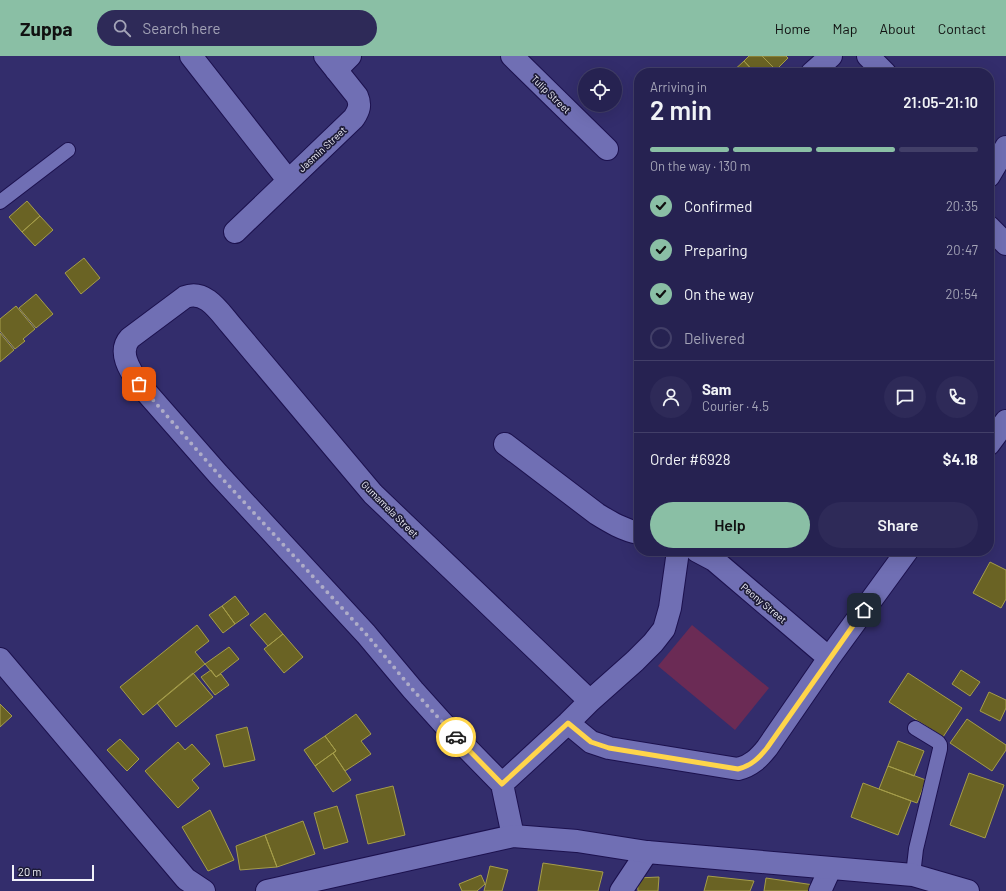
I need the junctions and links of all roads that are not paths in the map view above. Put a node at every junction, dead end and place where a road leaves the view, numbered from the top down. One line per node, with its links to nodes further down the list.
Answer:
1 (191, 56): 12 (street)
2 (512, 56): 9 (street, Tulip Street)
3 (831, 56): 6 (street)
4 (868, 56): 7 (street)
5 (337, 61): 12 (street, Jasmin Street)
6 (818, 68)
7 (880, 68)
8 (1006, 147): 11 (street)
9 (607, 149)
10 (68, 150): 13 (lane)
11 (994, 167)
12 (288, 180): 14 (street, Jasmin Street)
13 (0, 202)
14 (235, 232)
15 (994, 232): 16 (street)
16 (1006, 244)
17 (1006, 421): 18 (street)
18 (994, 437)
19 (505, 444): 20 (street)
20 (634, 532)
21 (677, 556): 26 (street)
22 (706, 556): 24 (street, Peony Street)
23 (896, 556): 24 (street)
24 (830, 658): 27 (street)
25 (0, 659): 34 (street)
26 (590, 701): 27 (street); 29 (street, Gumamela Street)
27 (568, 723): 29 (street)
28 (915, 728): 33 (lane)
29 (502, 784): 30 (street)
30 (513, 836): 31 (street); 35 (street)
31 (647, 852): 32 (street); 36 (street)
32 (830, 869): 33 (street); 37 (street)
33 (913, 875): 38 (street)
34 (204, 891)
35 (267, 891)
36 (621, 891)
37 (820, 891)
38 (968, 891)

